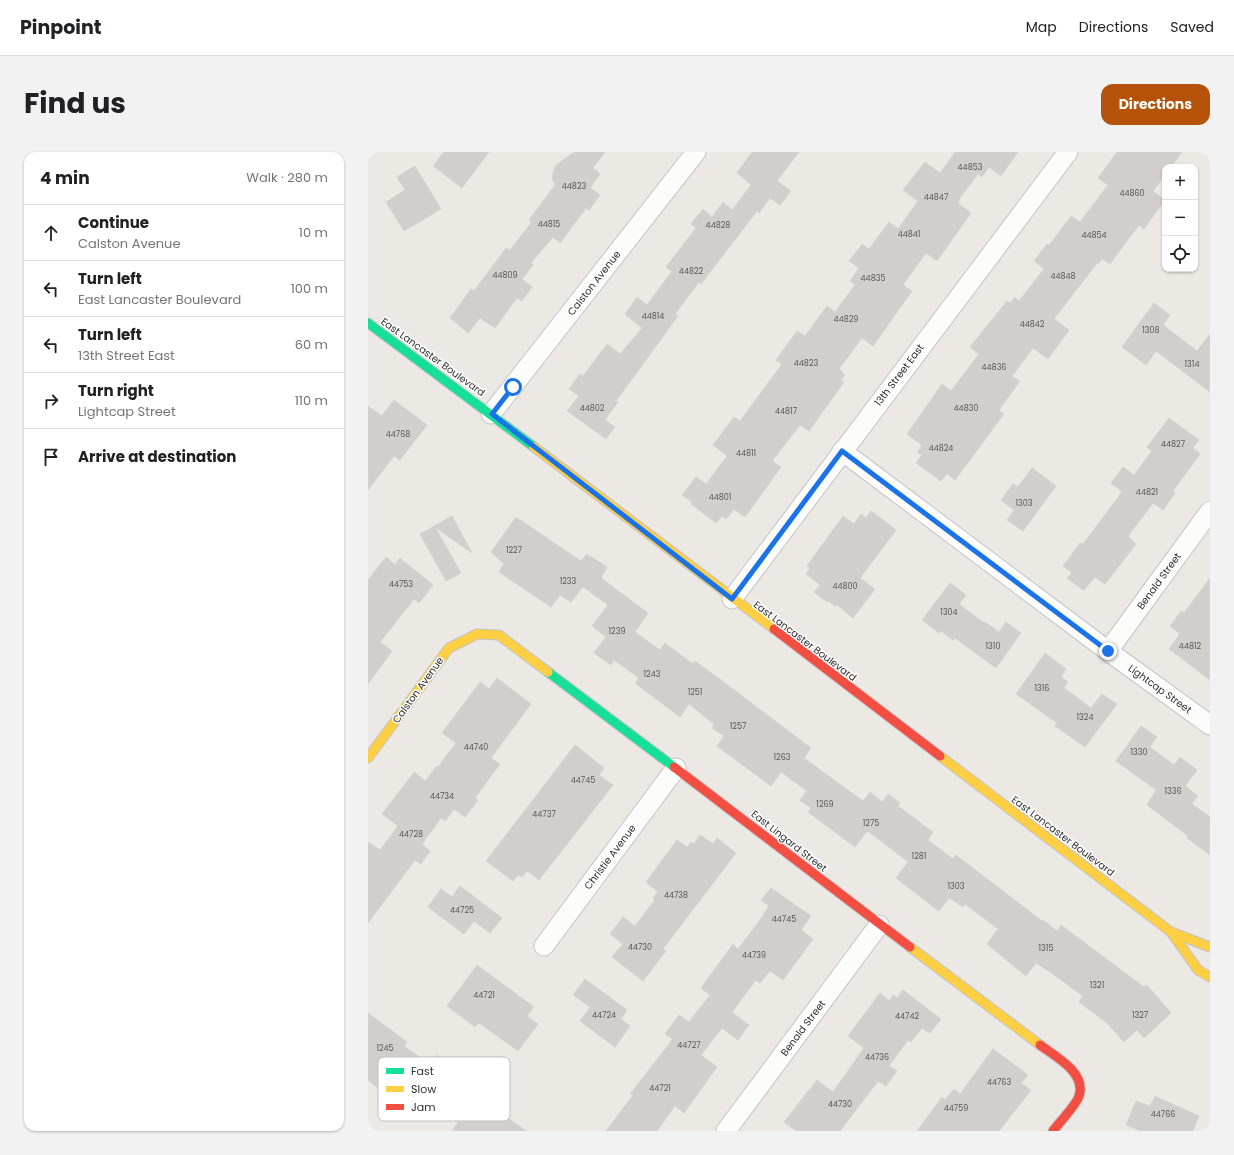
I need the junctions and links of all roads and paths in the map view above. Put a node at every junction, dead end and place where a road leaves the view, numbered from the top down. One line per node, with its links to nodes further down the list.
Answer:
1 (696, 152): 4 (street, Calston Avenue)
2 (1068, 152): 5 (street, 13th Street East)
3 (369, 327): 4 (main road, East Lancaster Boulevard)
4 (492, 414): 7 (main road, East Lancaster Boulevard)
5 (842, 451): 7 (street, 13th Street East); 9 (street, Lightcap Street)
6 (1210, 511): 9 (street, Benald Street)
7 (732, 599): 14 (main road, East Lancaster Boulevard)
8 (477, 634): 11 (main road, Calston Avenue); 12 (main road, East Lingard Street)
9 (1108, 651): 10 (street, Lightcap Street)
10 (1210, 725)
11 (368, 758)
12 (676, 768): 13 (main road, East Lingard Street); 15 (street, Christie Avenue)
13 (879, 925): 18 (street, Benald Street); 19 (main road, East Lingard Street)
14 (1171, 932): 16 (main road, East Lancaster Boulevard); 17 (main road, East Lancaster Boulevard)
15 (544, 946)
16 (1210, 947)
17 (1210, 977)
18 (726, 1131)
19 (1053, 1131)

